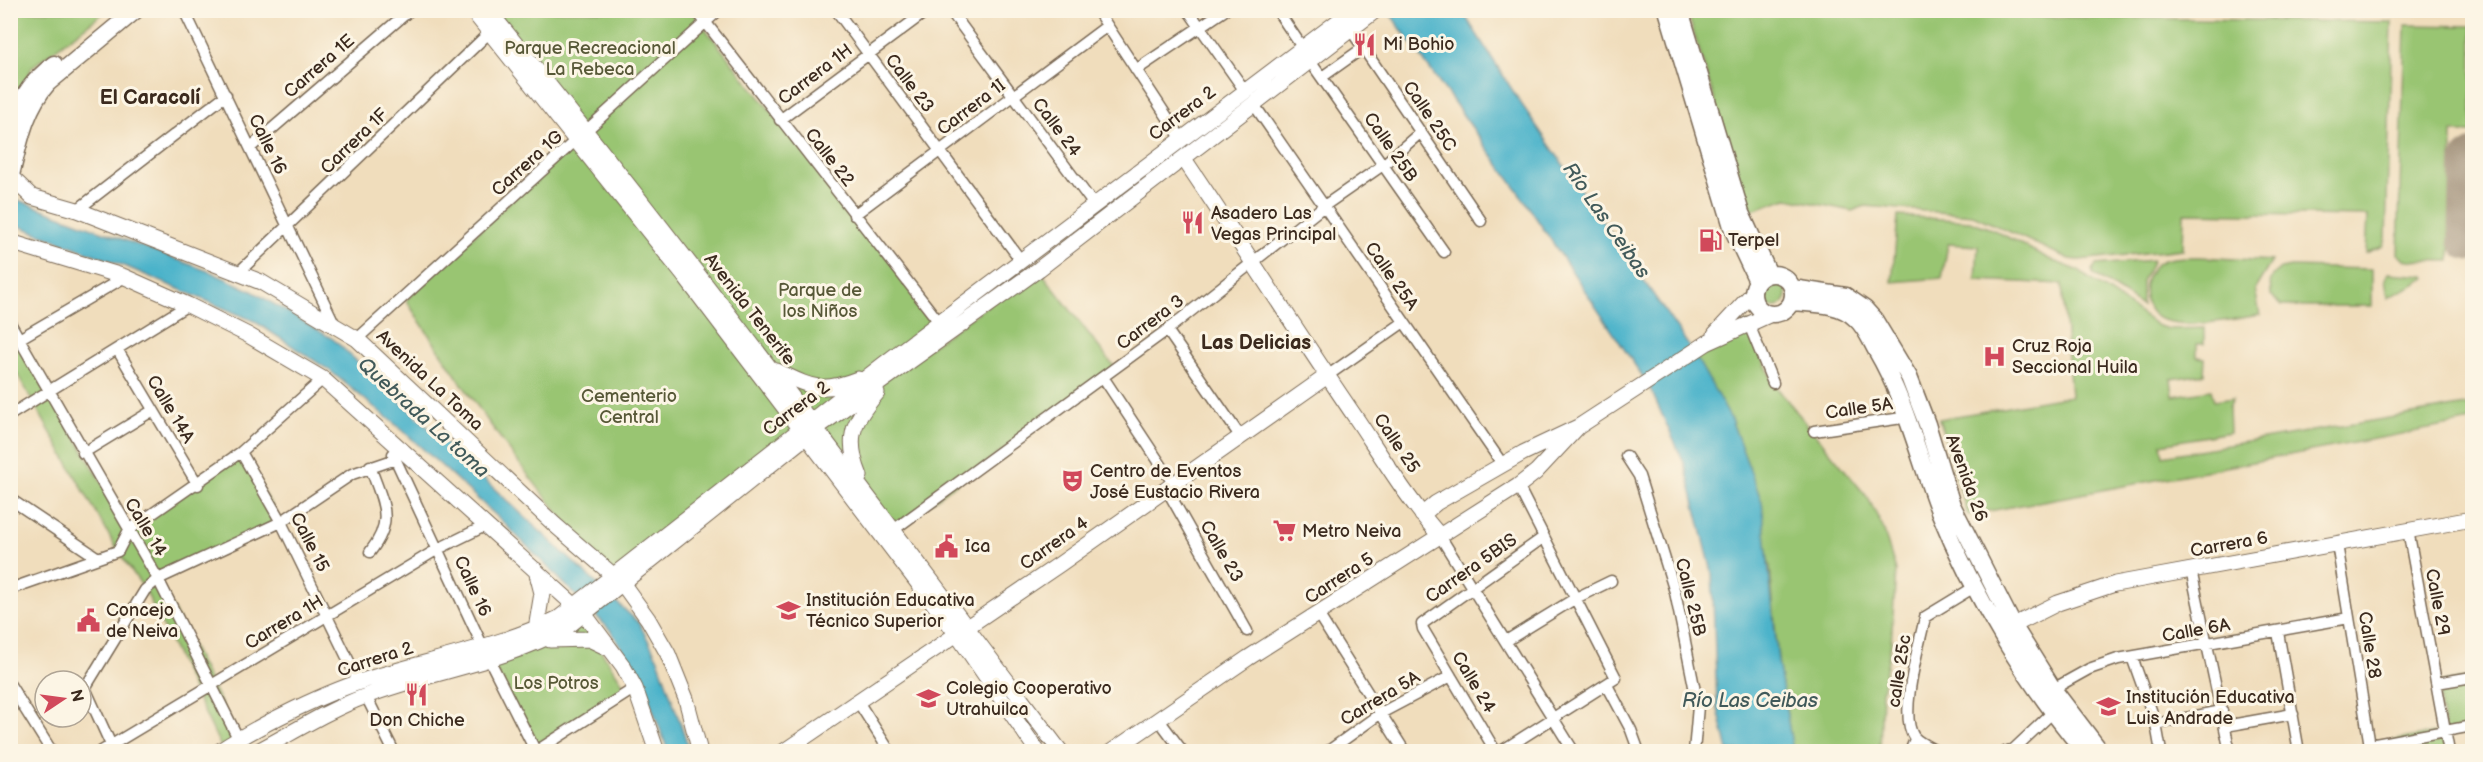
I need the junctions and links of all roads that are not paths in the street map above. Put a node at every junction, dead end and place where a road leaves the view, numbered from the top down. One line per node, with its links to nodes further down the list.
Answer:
1 (119, 10): 38 (main road)
2 (136, 10): 45 (main road)
3 (184, 10): 33 (street, Calle 16)
4 (410, 10): 41 (street, Carrera 1E)
5 (472, 10): 24 (main road, Avenida Tenerife)
6 (488, 10): 39 (main road, Avenida Tenerife)
7 (696, 10): 21 (street, Calle 22)
8 (718, 10): 21 (street, Carrera 1G)
9 (836, 10): 28 (street, Calle 23)
10 (928, 10): 28 (street, Carrera 1H)
11 (950, 10): 34 (street, Calle 24)
12 (1097, 10): 22 (street)
13 (1188, 10): 23 (street)
14 (1225, 10): 23 (street)
15 (1277, 10): 26 (street)
16 (1376, 10): 20 (main road, Carrera 2)
17 (1660, 10): 25 (main road)
18 (1667, 10): 25 (main road)
19 (1680, 10): 58 (main road)
20 (1355, 21): 26 (main road, Carrera 2); 27 (street, Calle 25C); 29 (main road, Carrera 2)
21 (705, 22): 36 (street, Calle 22); 39 (street, Carrera 1G)
22 (1107, 26): 30 (street); 34 (street, Carrera 1I)
23 (1199, 28): 30 (street); 32 (street)
24 (490, 32): 39 (main road, Avenida Tenerife); 51 (street, Carrera 1F)
25 (1675, 37): 58 (main road)
26 (1302, 47): 32 (main road, Carrera 2)
27 (1364, 48): 31 (street); 37 (street, Calle 25C)
28 (868, 54): 36 (street, Carrera 1H); 42 (street, Calle 23)
29 (1310, 61): 31 (street, Calle 25B); 35 (main road, Carrera 2)
30 (1136, 70): 40 (street)
31 (1322, 77): 44 (street, Calle 25B)
32 (1245, 91): 40 (main road, Carrera 2)
33 (226, 95): 41 (street, Calle 16); 48 (street)
34 (1013, 96): 42 (street, Carrera 1I); 46 (street, Calle 24)
35 (1255, 105): 43 (main road, Carrera 2); 47 (street, Calle 25A)
36 (780, 120): 49 (street, Calle 22)
37 (1421, 132): 44 (street, Carrera 3); 50 (street, Calle 25C)
38 (10, 133)
39 (581, 135): 69 (street, Carrera 1G); 72 (main road, Avenida Tenerife); 83 (main road, Avenida Tenerife)
40 (1181, 138): 46 (main road, Carrera 2)
41 (251, 147): 51 (street, Calle 16)
42 (940, 151): 49 (street, Carrera 1I); 54 (street, Calle 23)
43 (1184, 159): 55 (main road, Calle 25); 73 (main road, Carrera 2)
44 (1383, 165): 47 (street, Carrera 3); 53 (street, Calle 25B)
45 (11, 178): 48 (main road, Avenida La Toma)
46 (1094, 205): 54 (main road, Carrera 2)
47 (1324, 206): 55 (street, Carrera 3); 62 (street, Calle 25A)
48 (77, 210): 56 (main road, Avenida La Toma)
49 (854, 215): 63 (street, Calle 22)
50 (1481, 221)
51 (289, 225): 56 (street, Carrera 1F); 66 (street, Calle 16)
52 (10, 242): 57 (main road)
53 (1444, 252)
54 (1022, 262): 63 (main road, Carrera 2)
55 (1255, 262): 67 (street, Carrera 3); 74 (main road, Calle 25)
56 (239, 272): 66 (main road, Avenida La Toma)
57 (125, 277): 60 (main road); 68 (street)
58 (1759, 283): 59 (main road, Avenida 26); 61 (main road); 70 (main road, Carrera 5)
59 (1792, 295): 61 (main road); 81 (main road, Avenida 26); 126 (main road, Avenida 26)
60 (188, 305): 71 (street); 76 (main road)
61 (1769, 315): 64 (main road, Carrera 5)
62 (1404, 321): 74 (street, Carrera 4); 92 (street, Calle 25A)
63 (939, 322): 73 (main road, Carrera 2)
64 (1748, 322): 70 (main road, Carrera 5); 77 (street)
65 (10, 323): 68 (street, Calle 14)
66 (335, 325): 69 (main road, Avenida La Toma)
67 (1167, 330): 75 (street, Carrera 3); 86 (street)
68 (19, 339): 78 (street, Calle 14)
69 (357, 339): 117 (main road, Avenida La Toma)
70 (1707, 343): 82 (main road, Carrera 5)
71 (117, 348): 78 (street); 79 (street, Calle 14A)
72 (772, 368): 73 (main road); 83 (main road, Avenida Tenerife)
73 (886, 371): 83 (main road, Carrera 2); 98 (main road)
74 (1327, 376): 86 (main road, Carrera 4); 100 (main road, Calle 25)
75 (1103, 377): 96 (street, Calle 23); 106 (street, Carrera 3)
76 (323, 379): 85 (main road); 87 (street)
77 (1773, 383)
78 (48, 391): 80 (street); 88 (street, Calle 14)
79 (152, 411): 88 (street); 95 (street, Calle 14A)
80 (10, 415)
81 (1909, 417): 84 (street, Calle 5A); 118 (main road, Avenida 26)
82 (1578, 427): 89 (main road, Carrera 5); 94 (main road, Carrera 5)
83 (809, 428): 98 (main road, Avenida Tenerife); 117 (main road, Carrera 2); 127 (main road, Avenida Tenerife)
84 (1814, 431)
85 (384, 433): 91 (street, Calle 16); 103 (main road)
86 (1240, 436): 96 (main road, Carrera 4)
87 (241, 452): 95 (street); 102 (street, Calle 15)
88 (83, 453): 104 (street, Calle 14)
89 (1523, 453): 92 (main road, Carrera 5); 94 (main road)
90 (1626, 456): 180 (street, Calle 25B)
91 (396, 459): 93 (street); 110 (street, Calle 16)
92 (1503, 465): 100 (main road, Carrera 5)
93 (370, 466): 102 (street); 111 (street)
94 (1536, 472): 97 (main road, Carrera 5)
95 (198, 485): 104 (street)
96 (1169, 486): 127 (main road, Carrera 4); 129 (street, Calle 23)
97 (1518, 486): 107 (main road, Carrera 5); 108 (street)
98 (869, 498): 106 (main road, Avenida Tenerife)
99 (10, 499): 112 (street)
100 (1422, 514): 107 (main road, Calle 25)
101 (2472, 519): 105 (main road, Carrera 6)
102 (281, 522): 115 (street); 123 (street, Calle 15)
103 (487, 525): 110 (street, Carrera 1H); 113 (main road)
104 (129, 530): 112 (street); 115 (street, Calle 14)
105 (2408, 530): 109 (main road, Carrera 6); 140 (street, Calle 29)
106 (892, 531): 127 (main road, Avenida Tenerife)
107 (1440, 536): 119 (street, Calle 25); 124 (main road, Carrera 5)
108 (1544, 537): 119 (street, Carrera 5BIS); 121 (street)
109 (2337, 544): 114 (main road, Carrera 6); 125 (street, Calle 28)
110 (438, 549): 123 (street, Carrera 1H); 135 (street, Calle 16)
111 (370, 552)
112 (98, 558): 120 (street)
113 (536, 570): 122 (main road); 131 (main road)
114 (2192, 570): 126 (main road, Carrera 6); 133 (street)
115 (158, 579): 141 (street, Calle 14); 158 (street)
116 (1611, 581): 121 (street)
117 (614, 582): 122 (main road, Carrera 2); 168 (main road, Avenida La Toma)
118 (1976, 586): 126 (main road, Avenida 26); 157 (street, calle 25c)
119 (1472, 588): 128 (street, Carrera 5BIS); 132 (street, Calle 25)
120 (10, 589)
121 (1576, 598): 132 (street); 139 (street)
122 (583, 609): 131 (main road, Carrera 2); 134 (main road)
123 (328, 614): 141 (street, Carrera 1H); 144 (street, Calle 15)
124 (1318, 614): 148 (street); 152 (main road, Carrera 5)
125 (2349, 618): 130 (street, Calle 6A); 160 (street, Calle 28)
126 (2007, 628): 145 (main road, Avenida 26); 149 (main road, Avenida 26)
127 (961, 629): 146 (main road, Carrera 4); 171 (main road, Avenida Tenerife); 172 (main road, Avenida Tenerife)
128 (1423, 629): 137 (street, Calle 24)
129 (1247, 631)
130 (2278, 632): 133 (street, Calle 6A); 150 (street)
131 (539, 635): 134 (main road); 135 (main road, Carrera 2)
132 (1506, 641): 151 (street, Calle 25)
133 (2208, 645): 136 (street, Calle 6A); 147 (street)
134 (612, 650): 143 (main road)
135 (487, 654): 144 (main road, Carrera 2); 161 (street, Calle 16)
136 (2132, 657): 145 (street, Calle 6A); 153 (street)
137 (1451, 676): 148 (street, Carrera 5A); 177 (street, Calle 24)
138 (2472, 677): 140 (street)
139 (1611, 681): 151 (street); 179 (street)
140 (2437, 683): 156 (street, Calle 29)
141 (213, 684): 158 (street, Carrera 1H); 159 (street, Calle 14)
142 (10, 685): 162 (street)
143 (635, 688): 161 (street); 167 (main road)
144 (362, 689): 159 (main road, Carrera 2); 165 (main road, Carrera 2); 166 (street, Calle 15)
145 (2053, 689): 185 (main road, Avenida 26)
146 (857, 700): 169 (main road, Carrera 4); 170 (street)
147 (2222, 711): 153 (street); 154 (street)
148 (1381, 712): 175 (street, Carrera 5A); 176 (street)
149 (2053, 712): 183 (street); 184 (main road, Avenida 26)
150 (2293, 714): 154 (street); 188 (street)
151 (1553, 718): 177 (street); 178 (street, Calle 25)
152 (1159, 720): 173 (main road, Carrera 5); 174 (street)
153 (2156, 724): 186 (street)
154 (2225, 726): 187 (street)
155 (2472, 726): 156 (street)
156 (2445, 731): 160 (street); 189 (street, Calle 29)
157 (1915, 739): 181 (street); 182 (street)
158 (111, 745): 163 (street, Carrera 1H)
159 (242, 745): 164 (main road, Carrera 2)
160 (2370, 748)
161 (536, 751)
162 (52, 752)
163 (100, 752)
164 (218, 752)
165 (256, 752)
166 (394, 752)
167 (657, 752)
168 (700, 752)
169 (783, 752)
170 (890, 752)
171 (1038, 752)
172 (1061, 752)
173 (1111, 752)
174 (1182, 752)
175 (1327, 752)
176 (1405, 752)
177 (1498, 752)
178 (1574, 752)
179 (1639, 752)
180 (1694, 752)
181 (1910, 752)
182 (1938, 752)
183 (2005, 752)
184 (2085, 752)
185 (2101, 752)
186 (2161, 752)
187 (2230, 752)
188 (2299, 752)
189 (2449, 752)

